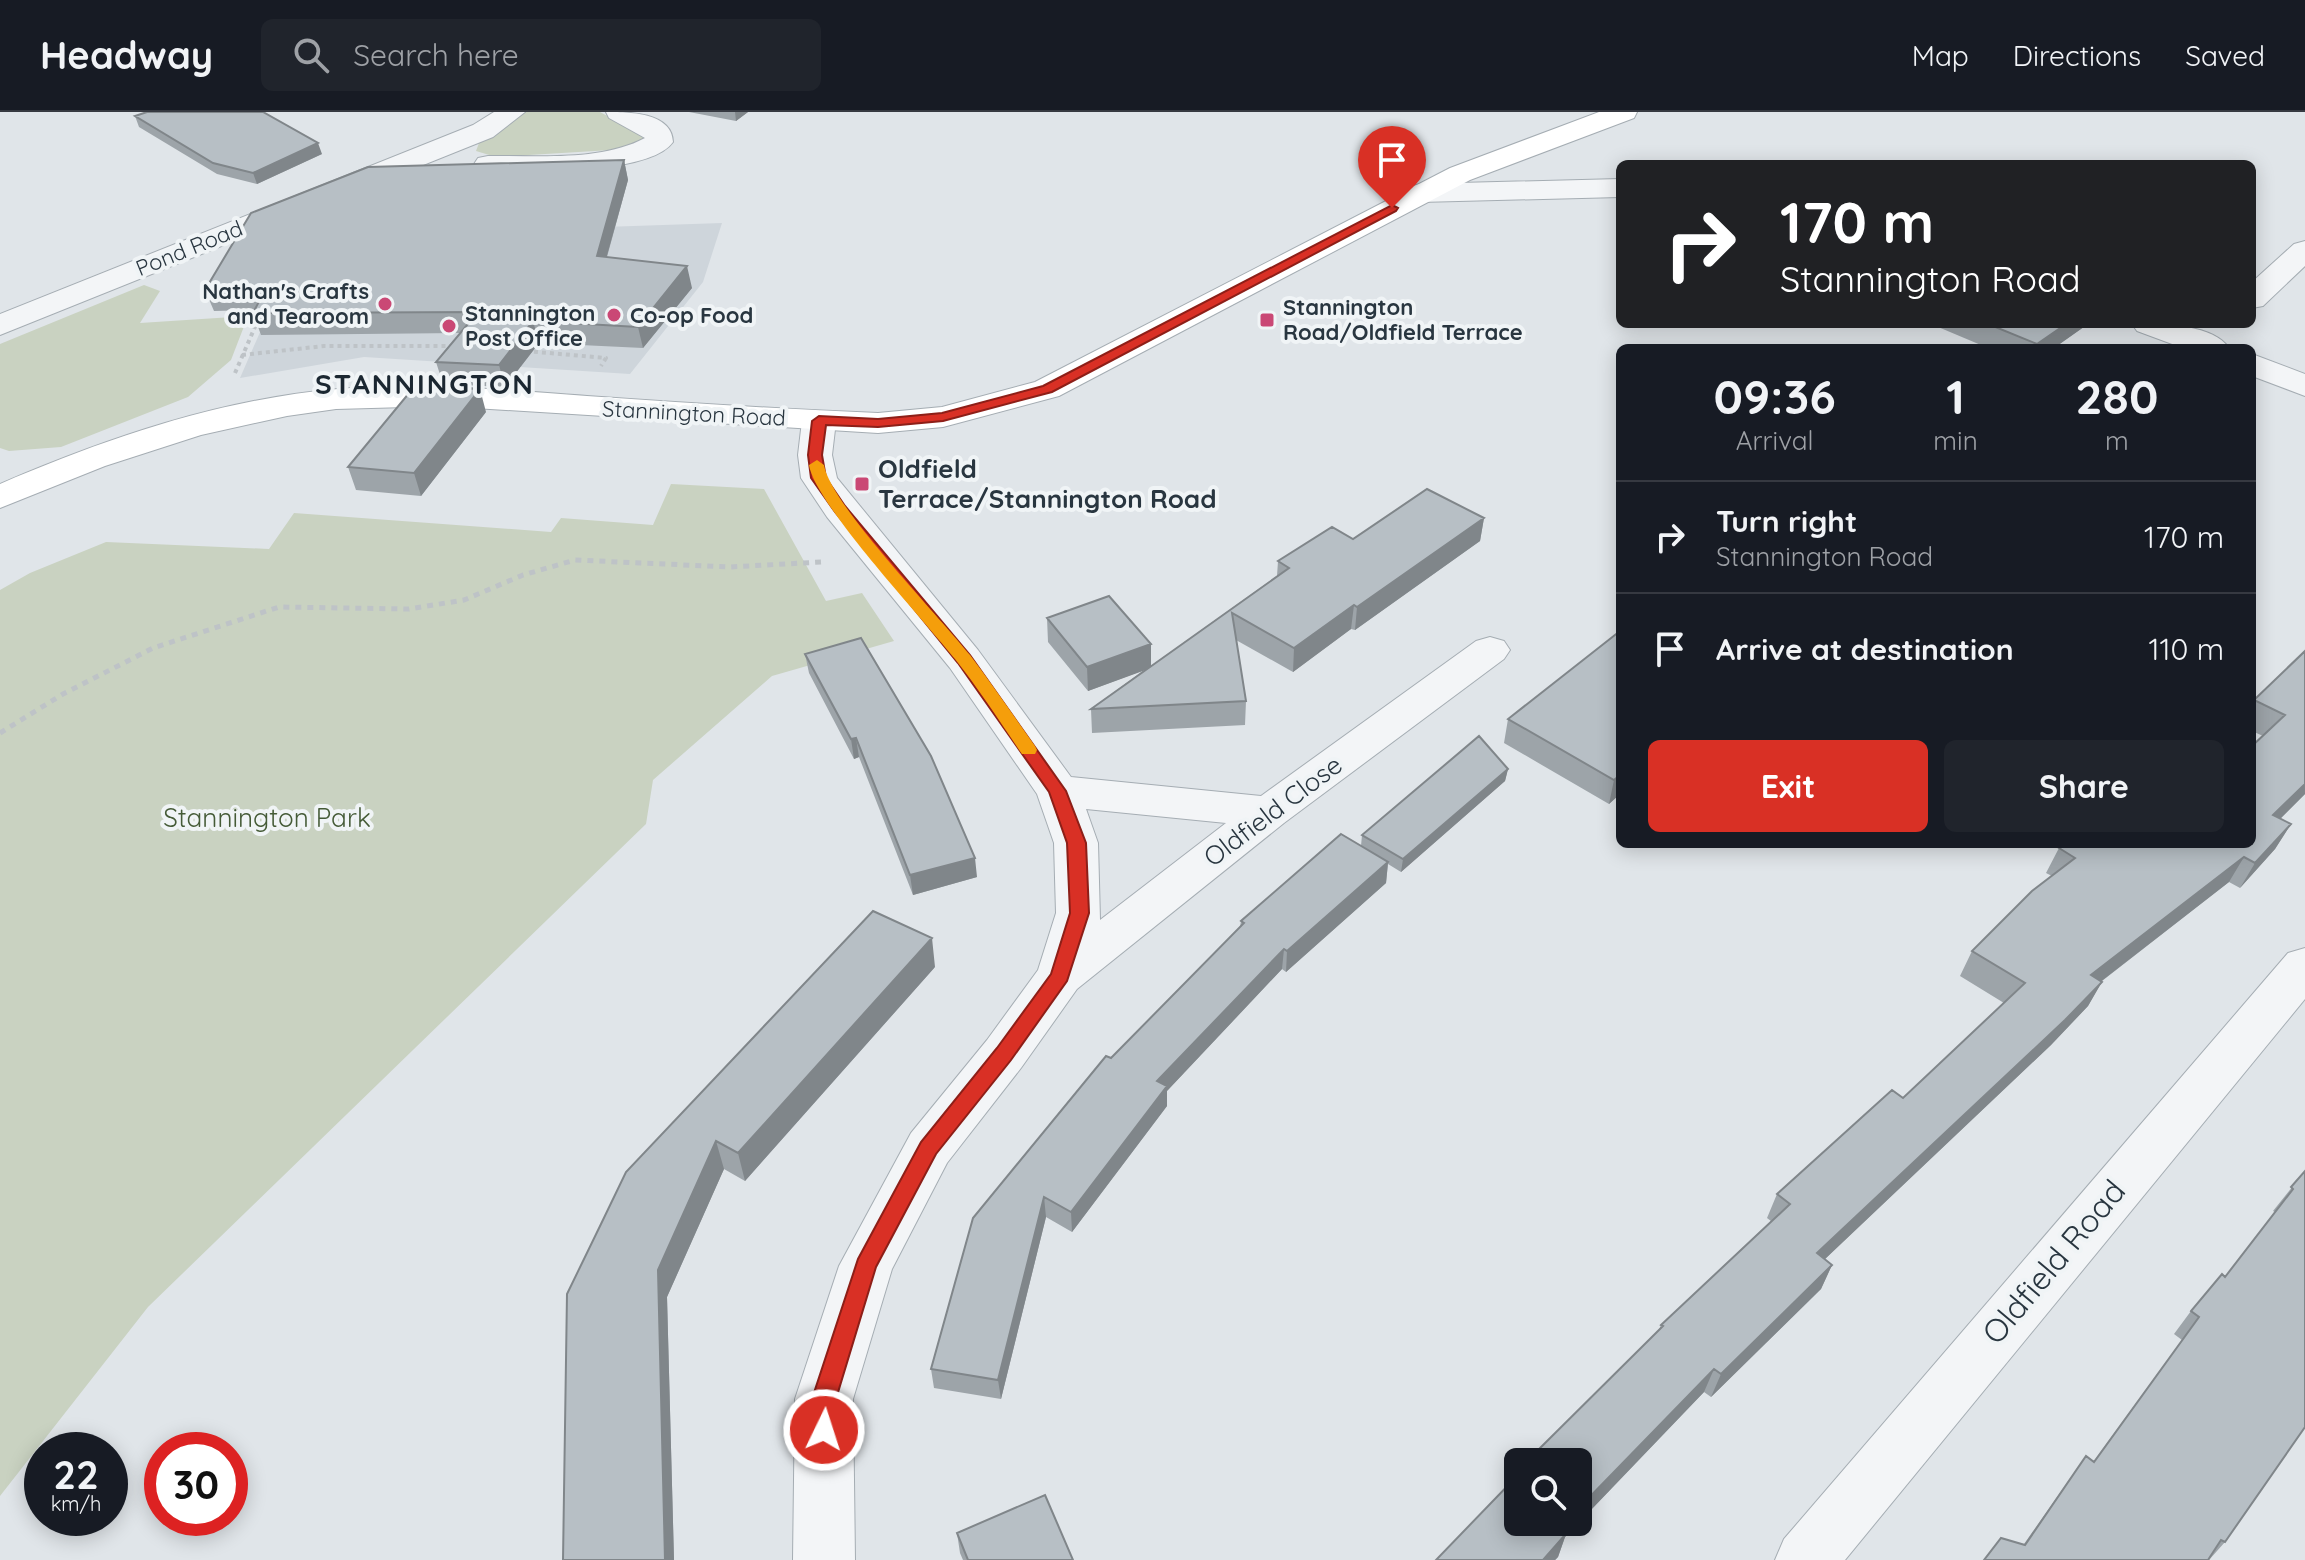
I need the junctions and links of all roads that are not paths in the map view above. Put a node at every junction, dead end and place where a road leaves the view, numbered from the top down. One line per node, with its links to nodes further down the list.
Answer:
1 (512, 112): 4 (street, Pond Road)
2 (619, 112): 4 (street)
3 (1624, 112): 6 (main road, Stannington Road)
4 (423, 156): 9 (street, Pond Road)
5 (1616, 188): 6 (street)
6 (1420, 193): 14 (main road, Stannington Road)
7 (2305, 250): 8 (street)
8 (2256, 295)
9 (0, 325)
10 (2166, 328): 11 (street)
11 (2214, 339)
12 (2256, 366): 13 (street)
13 (2305, 386)
14 (819, 421): 15 (main road, Stannington Road); 17 (street)
15 (0, 497)
16 (1490, 650): 18 (street, Oldfield Close)
17 (1058, 791): 18 (street); 20 (street)
18 (1269, 812): 20 (street, Oldfield Close)
19 (2305, 966): 22 (street, Oldfield Road)
20 (1060, 976): 21 (street)
21 (824, 1560)
22 (1806, 1560)

